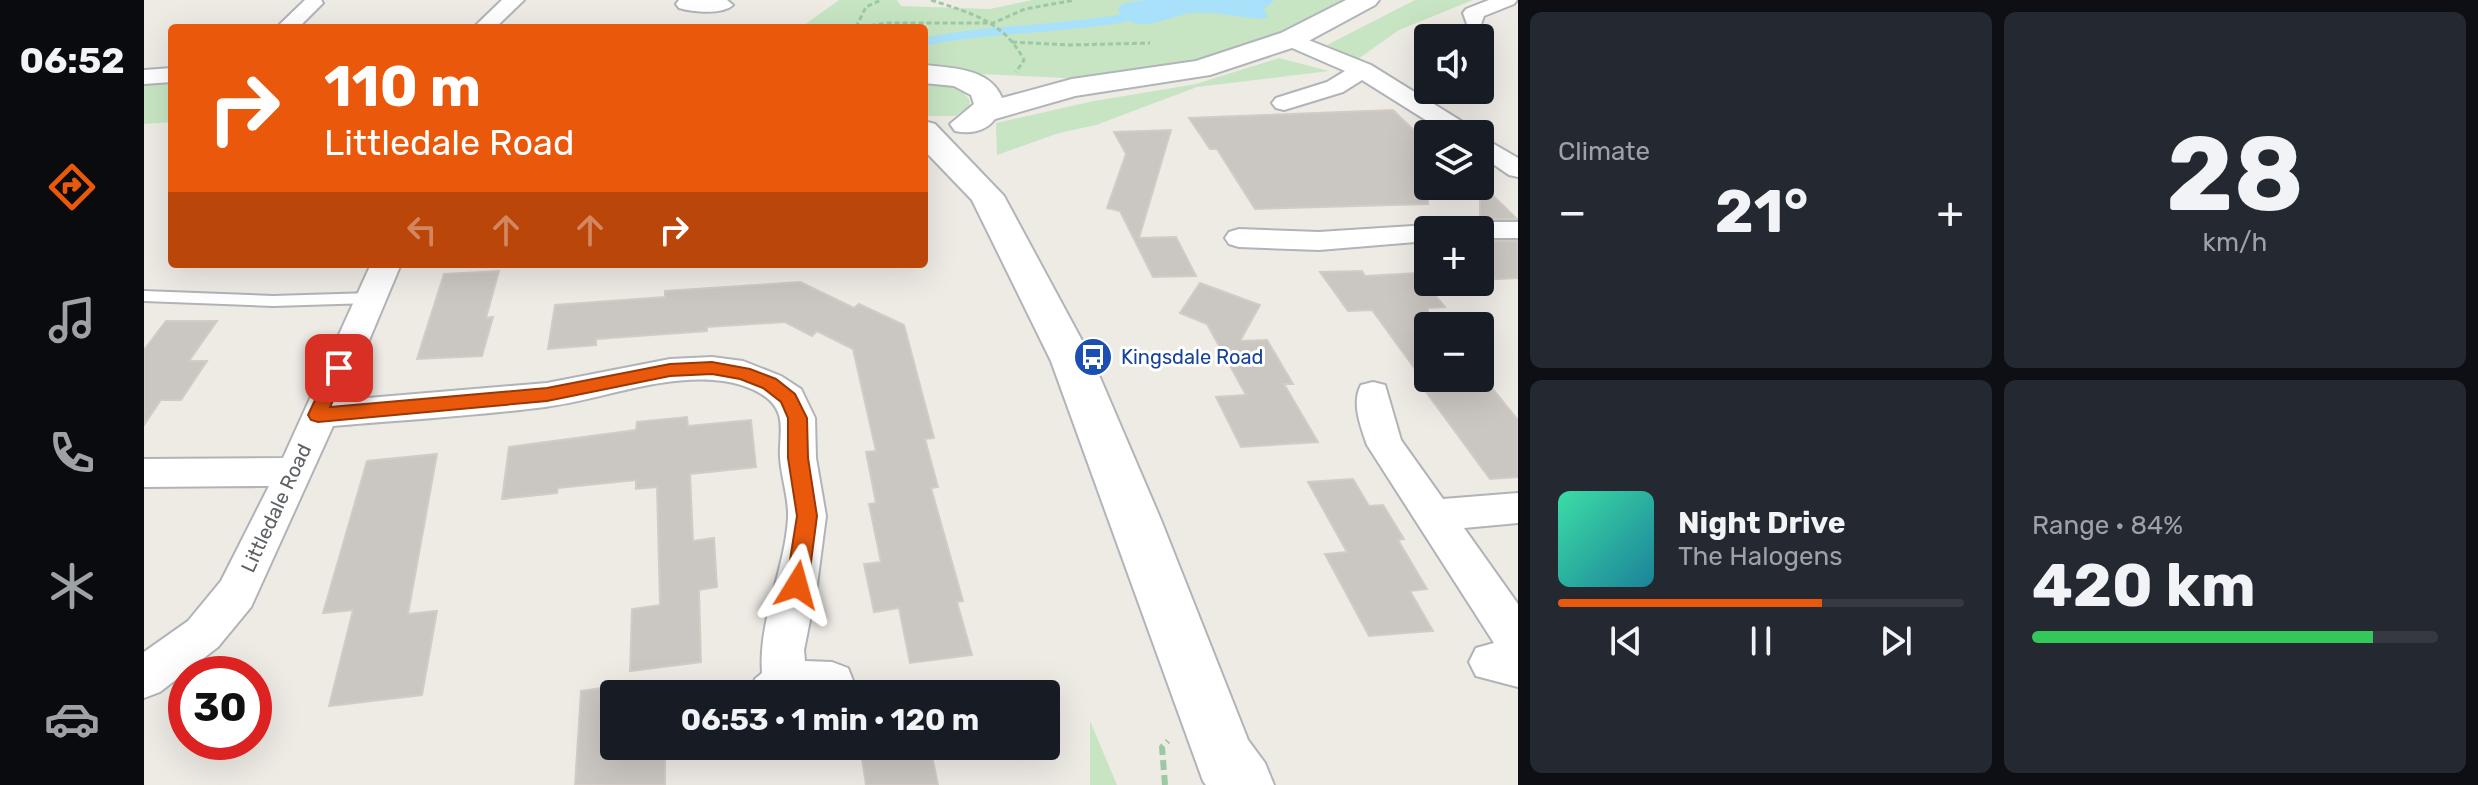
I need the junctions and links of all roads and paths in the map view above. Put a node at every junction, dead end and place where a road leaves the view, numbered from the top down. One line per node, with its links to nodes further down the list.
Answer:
1 (289, 0): 8 (street)
2 (514, 0): 12 (street)
3 (881, 0): 13 (path)
4 (931, 0): 10 (path)
5 (1075, 0): 10 (path)
6 (1366, 0): 15 (street)
7 (1507, 0): 9 (street)
8 (315, 2): 11 (street)
9 (1474, 20)
10 (993, 23): 14 (path); 16 (path)
11 (290, 24)
12 (487, 24)
13 (858, 24)
14 (880, 24)
15 (1291, 39): 18 (street); 24 (street)
16 (1012, 42): 17 (path); 20 (path)
17 (1151, 43)
18 (1363, 70): 25 (street); 27 (street)
19 (928, 74): 23 (street)
20 (1013, 74)
21 (168, 75): 22 (street)
22 (144, 77)
23 (961, 78): 24 (street); 26 (street)
24 (1072, 88): 26 (street)
25 (1284, 103)
26 (983, 116): 28 (street); 32 (street)
27 (1444, 120)
28 (928, 129)
29 (928, 133): 32 (street)
30 (1494, 153): 31 (street)
31 (1518, 169)
32 (987, 196): 50 (street)
33 (1494, 230): 34 (street)
34 (1518, 230)
35 (1414, 234): 36 (street)
36 (1232, 238)
37 (384, 268): 39 (street, Littledale Road)
38 (144, 296): 39 (lane)
39 (371, 298): 41 (street, Littledale Road)
40 (1373, 394): 45 (street)
41 (318, 415): 42 (street, Littledale Road); 48 (street)
42 (295, 472): 43 (street); 47 (street, Littledale Road)
43 (144, 473)
44 (1518, 508): 45 (street)
45 (1432, 515): 46 (street)
46 (1509, 658)
47 (144, 678)
48 (779, 680)
49 (1162, 747): 51 (path)
50 (1231, 777)
51 (1165, 785)

